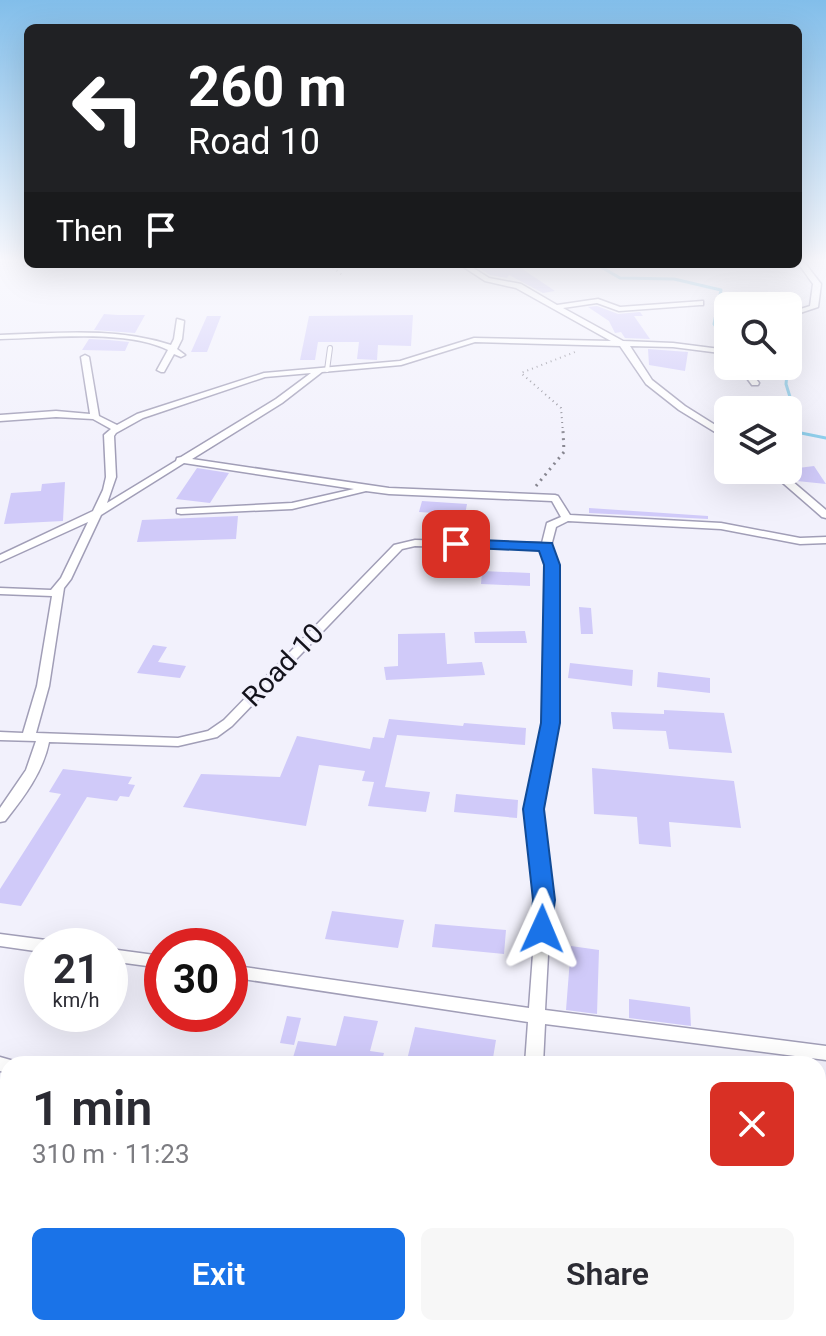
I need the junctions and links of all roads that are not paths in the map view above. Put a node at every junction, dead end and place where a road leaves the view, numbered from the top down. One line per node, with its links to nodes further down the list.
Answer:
1 (180, 324): 5 (street)
2 (587, 324): 4 (street)
3 (0, 337): 5 (street)
4 (626, 346): 7 (street); 11 (street); 16 (street)
5 (173, 347): 8 (street); 10 (street)
6 (330, 348): 11 (lane)
7 (714, 350)
8 (181, 355)
9 (85, 357): 14 (street)
10 (161, 370)
11 (323, 370): 17 (street); 18 (street)
12 (753, 380): 13 (street)
13 (755, 383)
14 (95, 417): 15 (street); 17 (street)
15 (0, 418)
16 (714, 427)
17 (116, 428): 22 (street)
18 (180, 460): 20 (street); 22 (street)
19 (789, 484): 23 (street)
20 (370, 488): 21 (street); 24 (street)
21 (181, 511)
22 (94, 515): 27 (street); 28 (street)
23 (826, 515)
24 (567, 518): 25 (street); 26 (street)
25 (826, 540)
26 (546, 546): 32 (street, Road 10); 39 (street)
27 (0, 559)
28 (59, 589): 29 (street); 31 (street)
29 (0, 591)
30 (0, 736): 31 (street, Road 10)
31 (28, 738): 32 (street, Road 10)
32 (43, 738): 33 (street)
33 (17, 796): 34 (street); 35 (street)
34 (0, 803)
35 (0, 817)
36 (0, 940): 37 (street)
37 (24, 943)
38 (248, 973): 39 (street)
39 (536, 1016): 40 (street); 41 (street)
40 (826, 1053)
41 (534, 1056)

